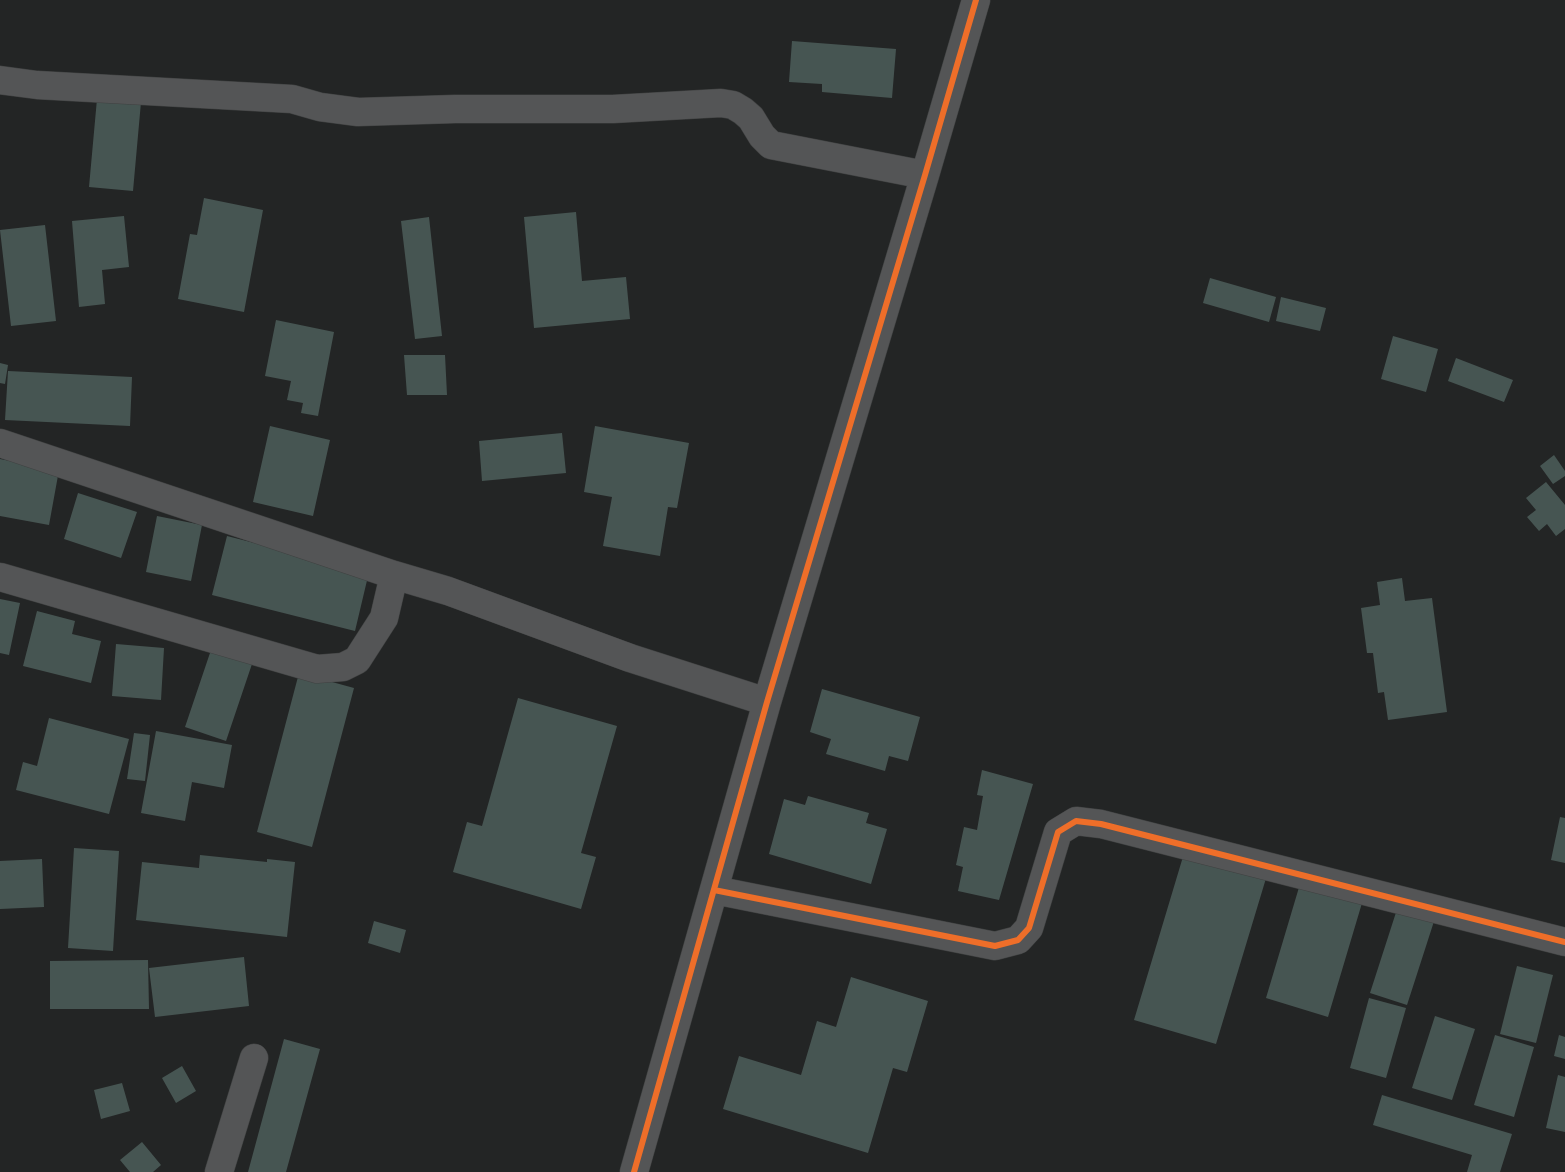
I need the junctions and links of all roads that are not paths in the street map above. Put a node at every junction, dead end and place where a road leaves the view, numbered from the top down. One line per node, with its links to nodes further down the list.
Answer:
1 (976, 0): 3 (street)
2 (0, 80): 3 (street)
3 (925, 175): 7 (street)
4 (0, 443): 5 (street)
5 (394, 575): 6 (street); 7 (street)
6 (0, 577)
7 (767, 702): 8 (street)
8 (714, 890): 9 (street); 12 (street)
9 (1565, 942)
10 (254, 1058): 11 (street)
11 (219, 1172)
12 (634, 1172)

